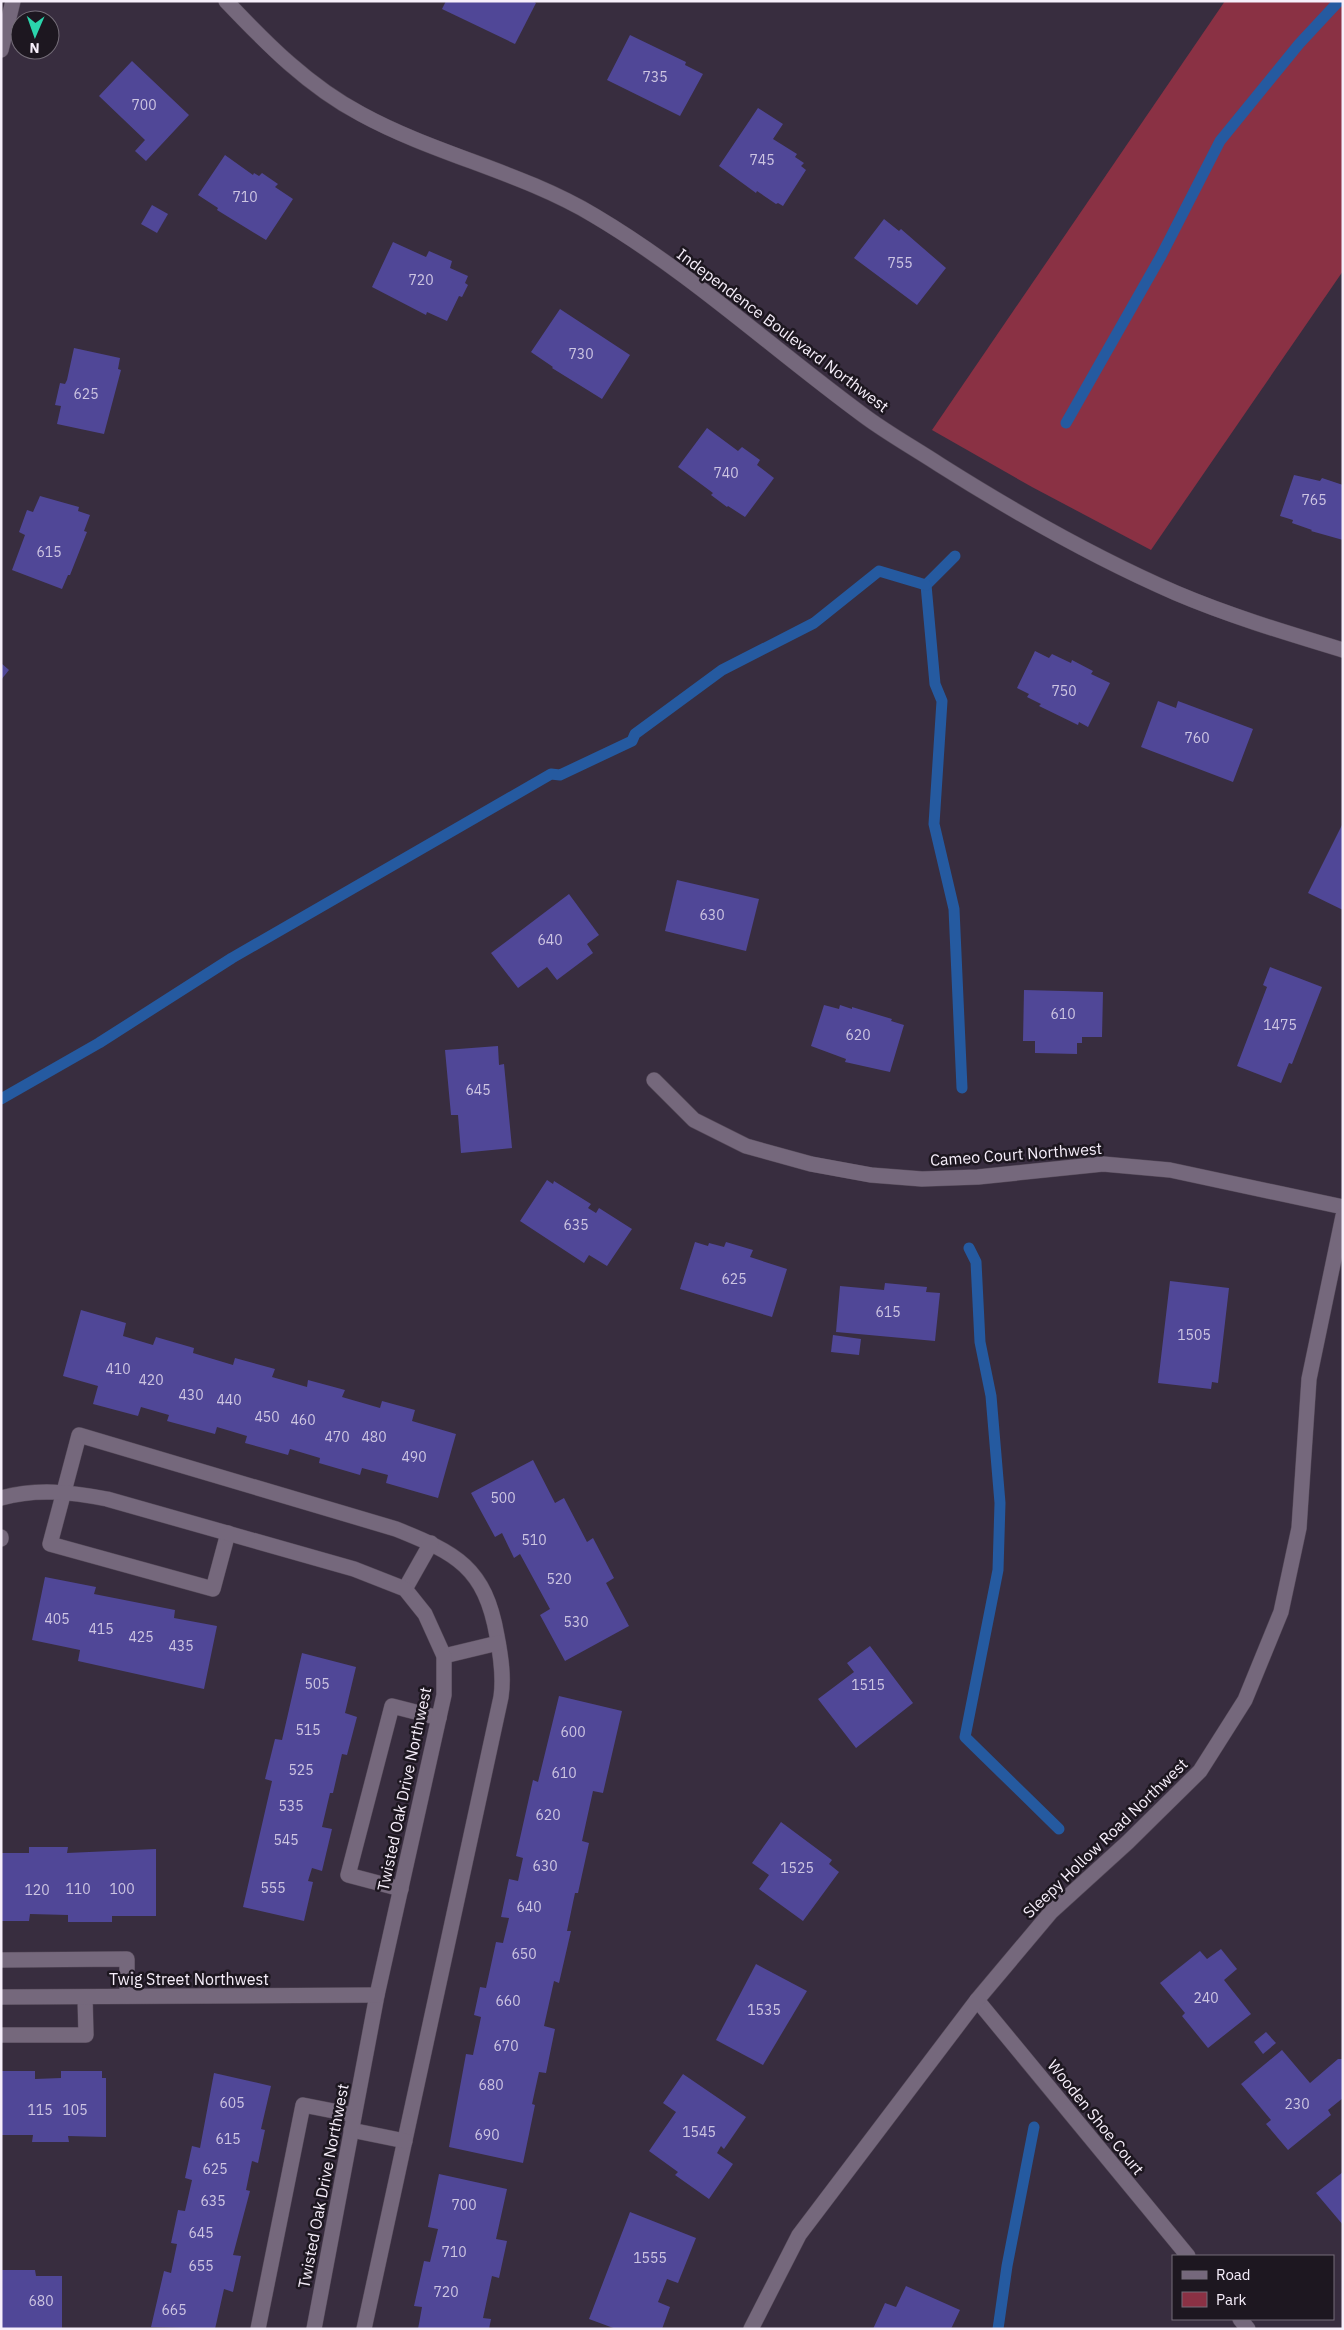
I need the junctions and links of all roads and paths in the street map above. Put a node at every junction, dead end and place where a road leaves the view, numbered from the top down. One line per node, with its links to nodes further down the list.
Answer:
1 (13, 1): 3 (street)
2 (226, 1): 4 (street, Independence Boulevard Northwest)
3 (1, 50)
4 (1343, 650)
5 (654, 1080): 6 (street, Cameo Court Northwest)
6 (1343, 1207)
7 (1343, 1216): 22 (street, Sleepy Hollow Road Northwest)
8 (64, 1491): 9 (street, Twisted Oak Drive Northwest); 10 (street, Twisted Oak Drive Northwest); 10 (street); 11 (street)
9 (1, 1498)
10 (228, 1533): 12 (street, Twisted Oak Drive Northwest)
11 (431, 1542): 12 (street); 13 (street)
12 (405, 1589): 14 (street, Twisted Oak Drive Northwest)
13 (498, 1643): 14 (street); 26 (street)
14 (444, 1656): 15 (street, Twisted Oak Drive Northwest)
15 (439, 1718): 16 (street, Twisted Oak Drive Northwest); 16 (street)
16 (401, 1889): 18 (street, Twisted Oak Drive Northwest)
17 (1, 1960): 19 (street)
18 (377, 1995): 19 (street, Twig Street Northwest); 24 (street, Twisted Oak Drive Northwest)
19 (127, 1996): 21 (street, Twig Street Northwest)
20 (1, 1997): 21 (street, Twig Street Northwest)
21 (85, 1997): 23 (street)
22 (977, 2000): 27 (street, Wooden Shoe Court); 31 (street, Sleepy Hollow Road Northwest)
23 (1, 2035)
24 (354, 2115): 25 (street, Twisted Oak Drive Northwest); 28 (street)
25 (352, 2130): 26 (street); 29 (street, Twisted Oak Drive Northwest)
26 (405, 2142): 30 (street)
27 (1187, 2255)
28 (258, 2329)
29 (314, 2329)
30 (364, 2329)
31 (751, 2329)

